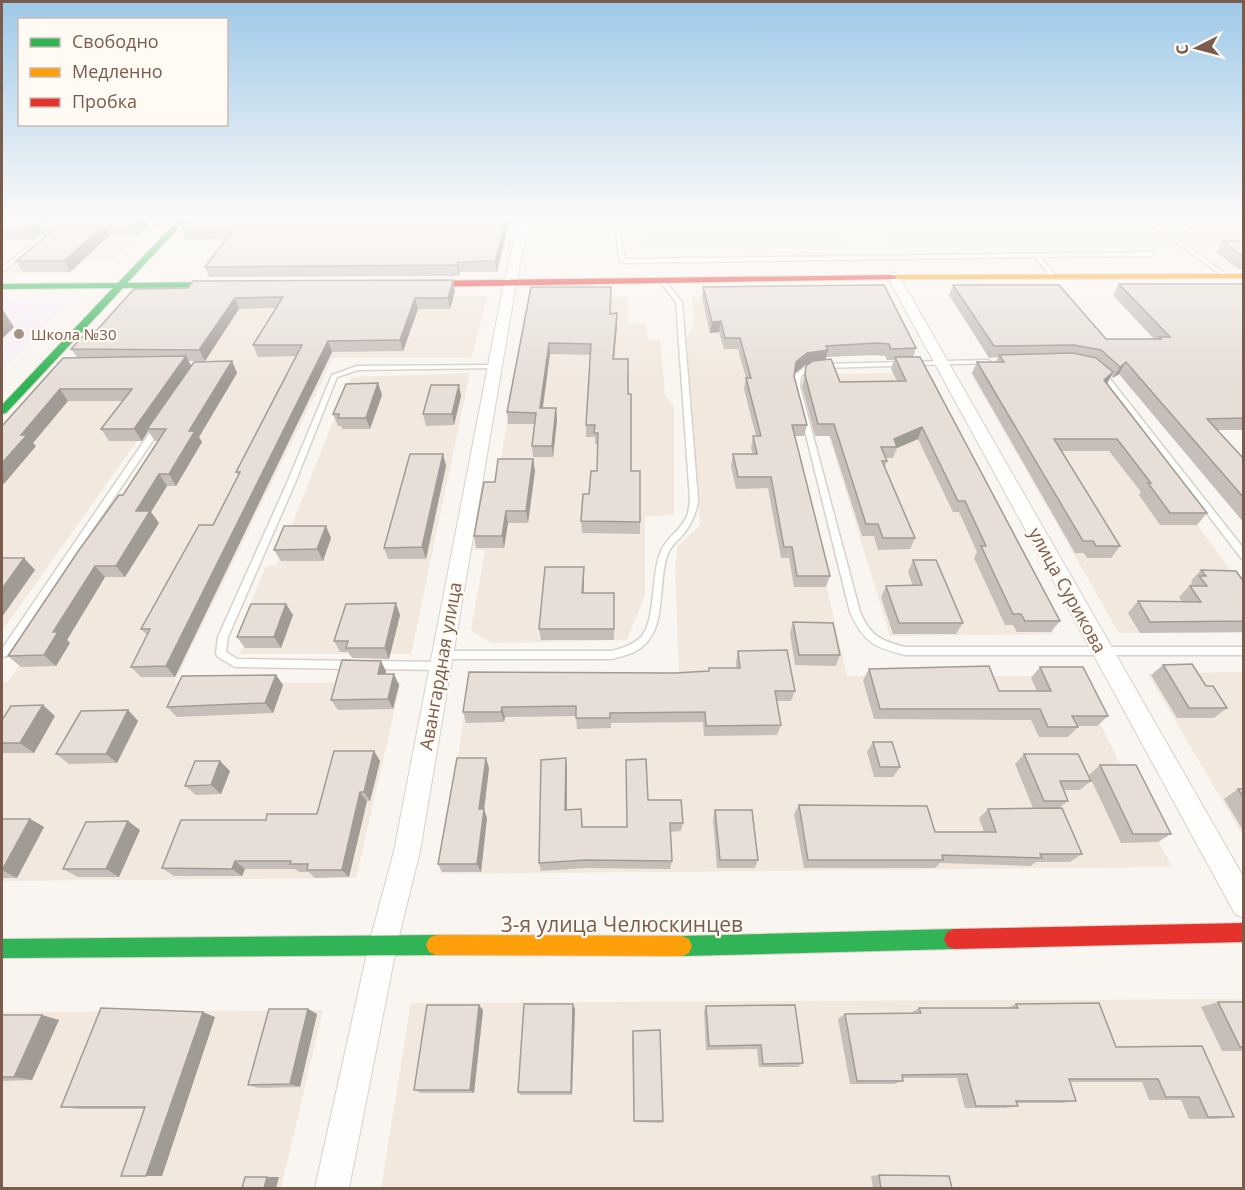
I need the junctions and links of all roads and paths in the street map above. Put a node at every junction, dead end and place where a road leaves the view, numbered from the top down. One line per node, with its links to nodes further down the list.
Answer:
1 (133, 273): 13 (main road)
2 (512, 273): 10 (street, Авангардная улица)
3 (1050, 273): 6 (lane)
4 (1221, 273): 7 (lane)
5 (892, 276): 6 (main road); 9 (main road); 16 (street, улица Сурикова)
6 (1053, 276): 7 (main road)
7 (1226, 276): 8 (main road)
8 (1244, 276)
9 (661, 279): 10 (main road); 25 (lane)
10 (510, 283): 12 (main road); 18 (street, Авангардная улица)
11 (240, 284): 13 (main road)
12 (404, 284)
13 (120, 285): 14 (main road); 19 (main road)
14 (2, 286)
15 (998, 362): 16 (lane)
16 (941, 363): 23 (street, улица Сурикова); 23 (lane)
17 (1092, 365): 21 (lane)
18 (495, 367): 25 (street, Авангардная улица); 25 (lane)
19 (2, 411)
20 (162, 421): 24 (lane)
21 (1244, 556)
22 (1244, 651): 23 (lane)
23 (1103, 652): 26 (street, улица Сурикова)
24 (2, 653)
25 (440, 661): 28 (street, Авангардная улица)
26 (1244, 905)
27 (1244, 932): 28 (main road, 3-я улица Челюскинцев)
28 (382, 944): 29 (main road, 3-я улица Челюскинцев); 30 (street, Авангардная улица)
29 (2, 949)
30 (332, 1188)

